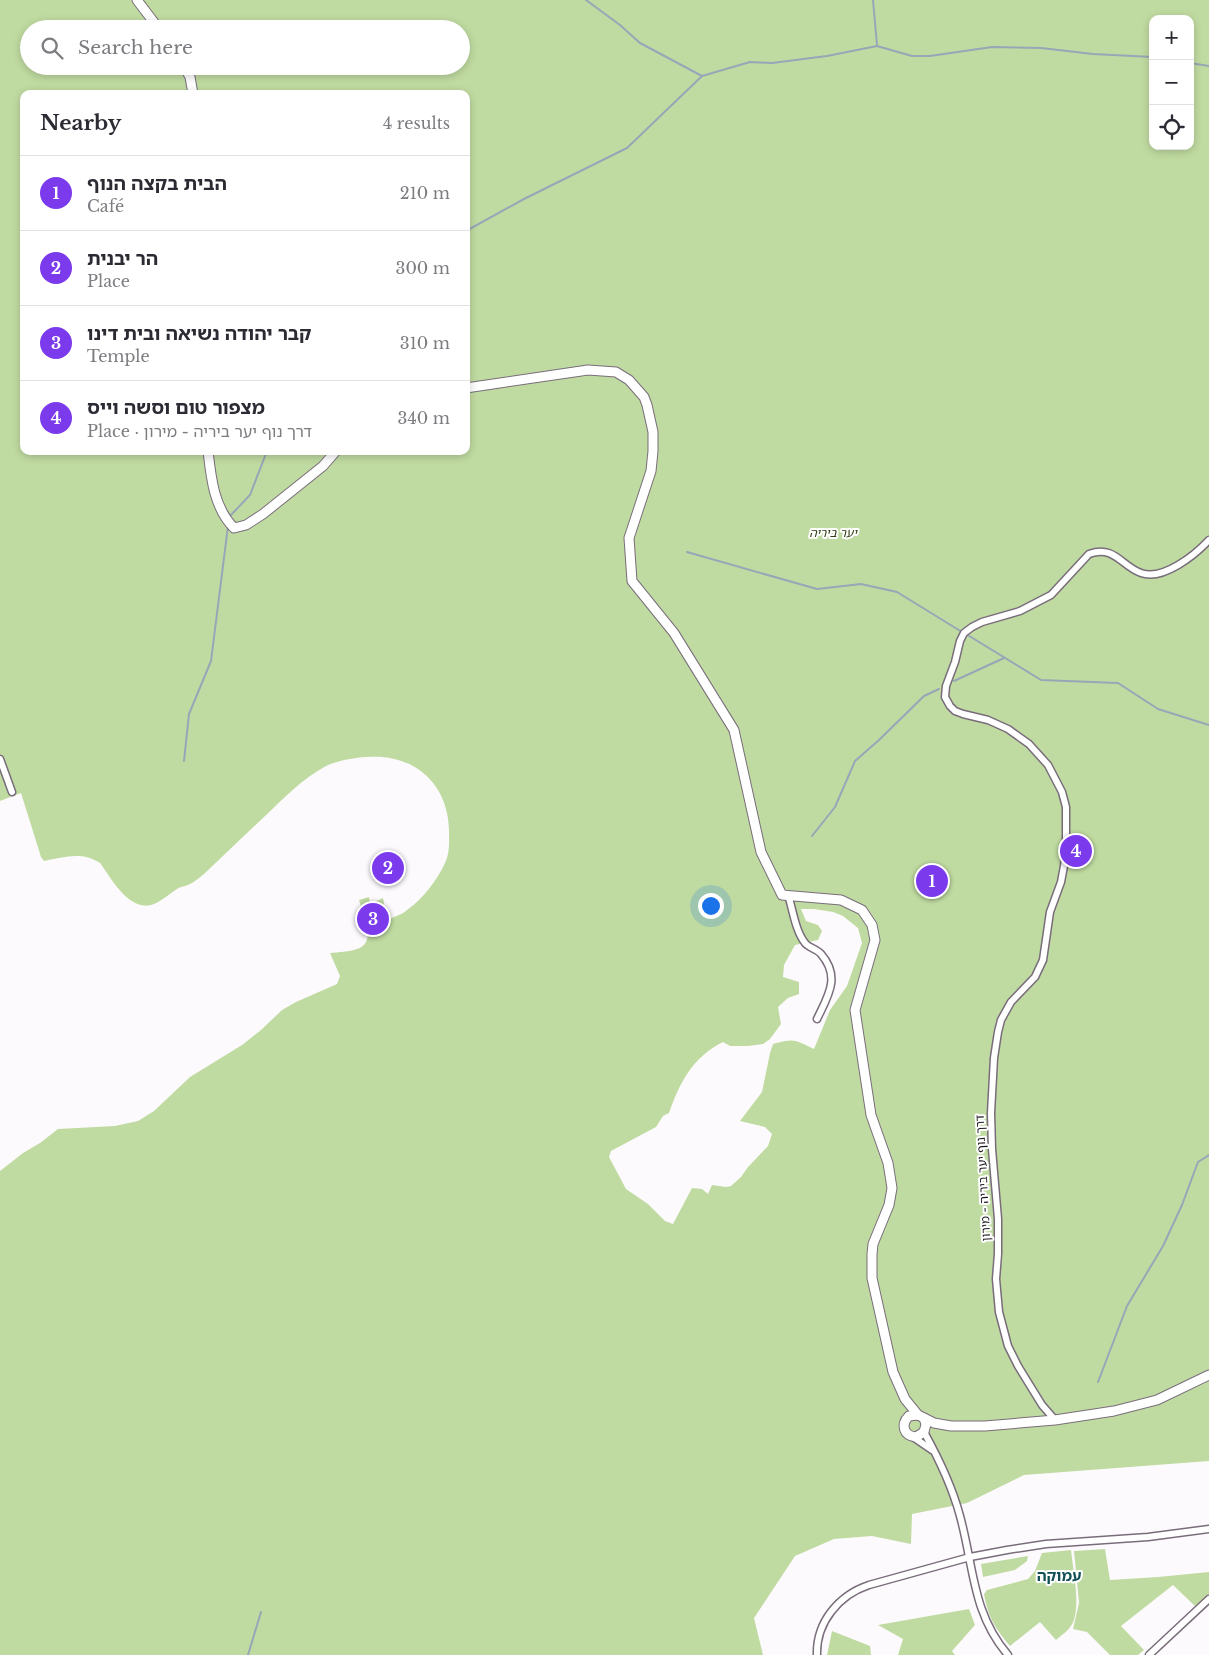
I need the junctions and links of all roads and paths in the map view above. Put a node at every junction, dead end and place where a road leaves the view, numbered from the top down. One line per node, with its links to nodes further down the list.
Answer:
1 (136, 0): 2 (main road)
2 (152, 20)
3 (189, 75): 4 (main road)
4 (192, 90)
5 (470, 387): 11 (main road)
6 (209, 455): 7 (main road)
7 (333, 455)
8 (1209, 540): 15 (street, דרך נוף יער ביריה - מירון)
9 (0, 759): 10 (street)
10 (12, 792)
11 (788, 895): 12 (street); 14 (main road)
12 (817, 1019)
13 (1209, 1375): 15 (main road)
14 (917, 1416): 16 (main road); 17 (main road); 18 (main road)
15 (1055, 1420): 16 (main road)
16 (951, 1426): 17 (main road)
17 (925, 1431): 18 (main road); 19 (street)
18 (913, 1437): 19 (street)
19 (935, 1453): 21 (street)
20 (1209, 1529): 21 (street)
21 (970, 1557): 23 (street); 24 (street)
22 (1209, 1599): 25 (street)
23 (817, 1655)
24 (1008, 1655)
25 (1149, 1655)

